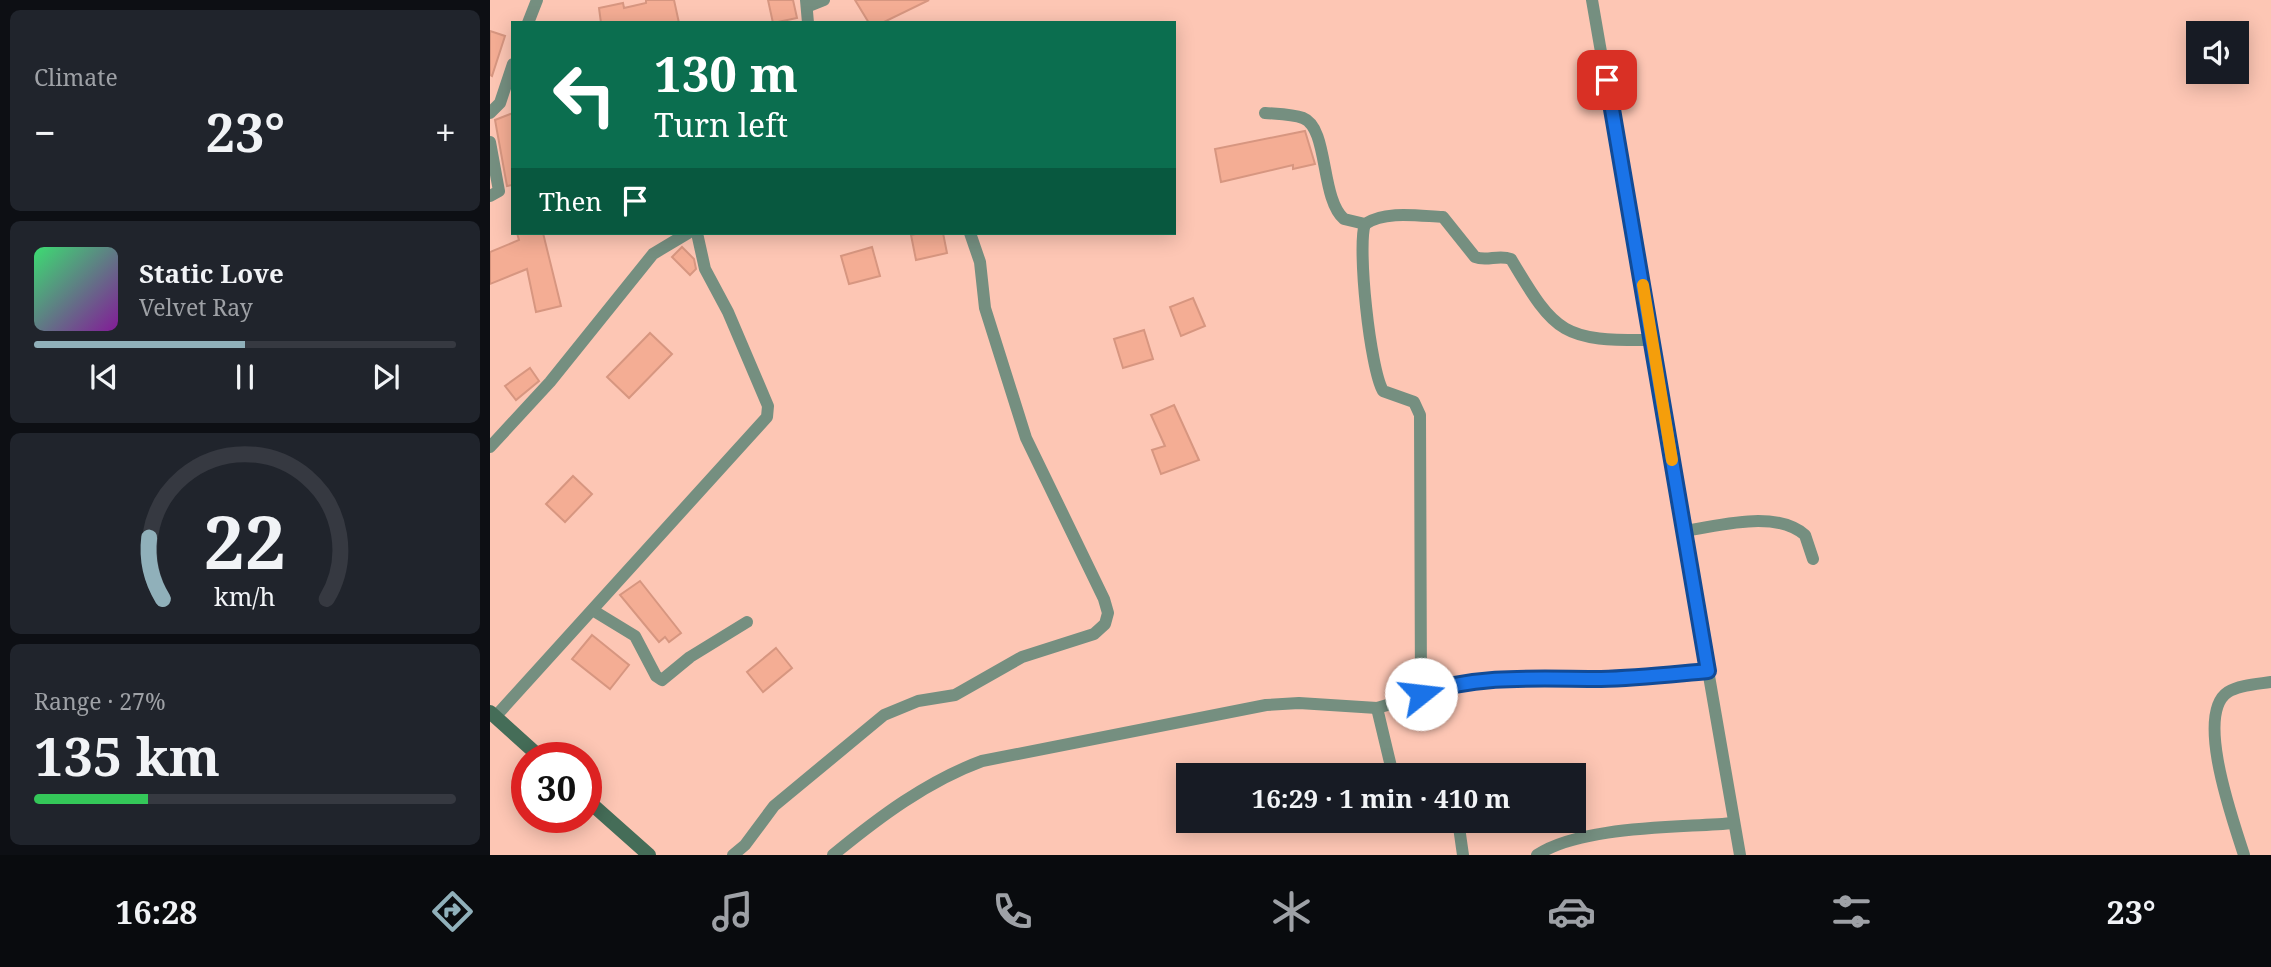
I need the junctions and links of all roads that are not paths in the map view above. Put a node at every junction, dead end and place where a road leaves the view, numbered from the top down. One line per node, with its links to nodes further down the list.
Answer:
1 (537, 0): 5 (street)
2 (824, 0): 4 (street)
3 (1592, 0): 16 (street)
4 (808, 3): 6 (street)
5 (529, 21)
6 (808, 21)
7 (511, 70): 8 (street)
8 (490, 113)
9 (1265, 113): 12 (street)
10 (490, 142): 11 (street)
11 (490, 196)
12 (1365, 223): 16 (street); 24 (street)
13 (685, 235): 17 (street)
14 (697, 235): 20 (street)
15 (971, 235): 33 (street)
16 (1653, 340): 18 (street)
17 (490, 447)
18 (1684, 531): 19 (street); 22 (street)
19 (1813, 559)
20 (594, 611): 21 (street); 26 (street)
21 (747, 622)
22 (1708, 671): 24 (street); 30 (street)
23 (2271, 682): 38 (street)
24 (1421, 694): 25 (street)
25 (1377, 708): 28 (street); 34 (street)
26 (493, 715): 27 (main road)
27 (523, 742)
28 (1390, 763)
29 (602, 813): 32 (main road)
30 (1734, 823): 36 (street); 37 (street)
31 (1460, 833): 35 (street)
32 (649, 855)
33 (733, 855)
34 (833, 855)
35 (1463, 855)
36 (1537, 855)
37 (1740, 855)
38 (2244, 855)

